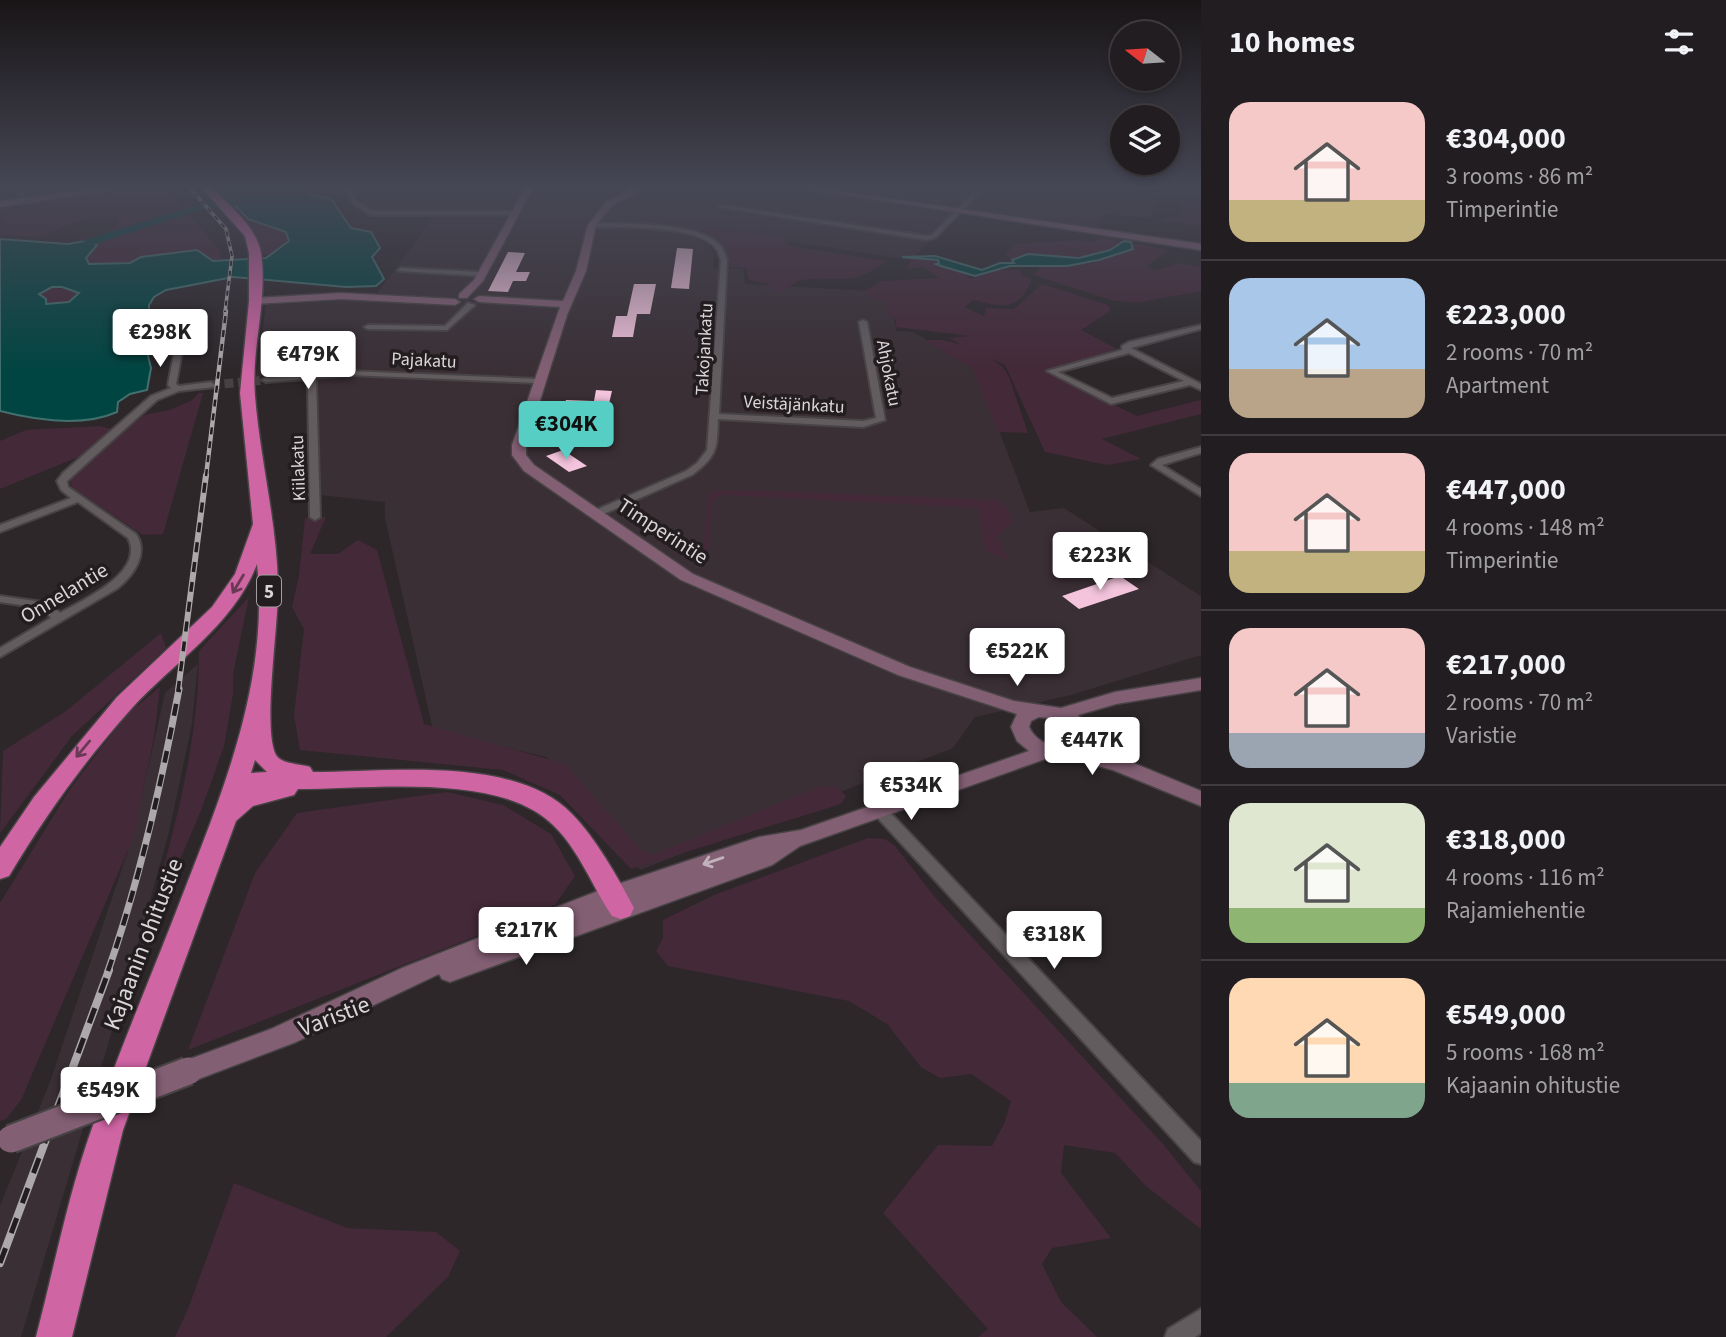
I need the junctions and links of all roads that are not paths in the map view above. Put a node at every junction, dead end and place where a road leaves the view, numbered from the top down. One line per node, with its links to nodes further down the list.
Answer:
1 (249, 248): 8 (highway, 5)
2 (494, 248): 6 (street)
3 (586, 248): 9 (street, Timperintie)
4 (721, 248): 24 (street, Takojankatu)
5 (401, 271): 6 (street)
6 (479, 277): 7 (street)
7 (467, 300): 8 (street); 9 (street); 10 (street); 10 (street)
8 (249, 302): 31 (highway, 5)
9 (566, 304): 20 (street, Timperintie)
10 (458, 316): 12 (street)
11 (863, 323): 25 (street, Ahjokatu)
12 (368, 327)
13 (1201, 327): 15 (street)
14 (181, 335): 23 (street)
15 (1126, 350): 19 (street); 19 (street)
16 (1201, 374): 19 (street)
17 (312, 376): 18 (street, Pajakatu); 20 (street, Pajakatu); 30 (street, Kiilakatu)
18 (266, 380)
19 (1187, 380): 22 (street)
20 (539, 381): 29 (street, Timperintie)
21 (211, 385): 23 (street)
22 (1201, 387)
23 (177, 389): 28 (street)
24 (716, 416): 25 (street, Veistäjänkatu); 29 (street, Takojankatu)
25 (872, 423)
26 (1201, 450): 27 (street)
27 (1201, 493)
28 (77, 499): 32 (street); 34 (street, Onnelantie)
29 (595, 514): 37 (street, Timperintie)
30 (315, 517)
31 (261, 520): 39 (highway, 5); 52 (highway, one-way to 52)
32 (0, 529)
33 (0, 599): 34 (street)
34 (59, 619): 35 (street, Onnelantie)
35 (0, 653)
36 (1201, 684): 38 (street)
37 (983, 698): 40 (street, Timperintie); 41 (street, Timperintie)
38 (1097, 704): 40 (street); 42 (street)
39 (258, 708): 47 (highway, 5); 48 (highway)
40 (1053, 712): 41 (street); 42 (street)
41 (1022, 731): 43 (street, Timperintie); 45 (street)
42 (1086, 736): 44 (street); 46 (street)
43 (1046, 752): 44 (street); 45 (street, Varistie)
44 (1073, 753): 46 (street)
45 (1004, 765): 50 (street, Varistie)
46 (1119, 765): 49 (street)
47 (237, 781): 48 (highway); 51 (highway, 5)
48 (327, 781): 51 (highway); 53 (highway)
49 (1201, 799)
50 (880, 811): 53 (street, Varistie); 55 (street)
51 (226, 816): 57 (highway, Kajaanin ohitustie / 5)
52 (0, 869)
53 (616, 902): 54 (street, Varistie, bridge)
54 (6, 1141)
55 (1201, 1155)
56 (1201, 1320): 58 (street)
57 (54, 1337)
58 (1176, 1337)

